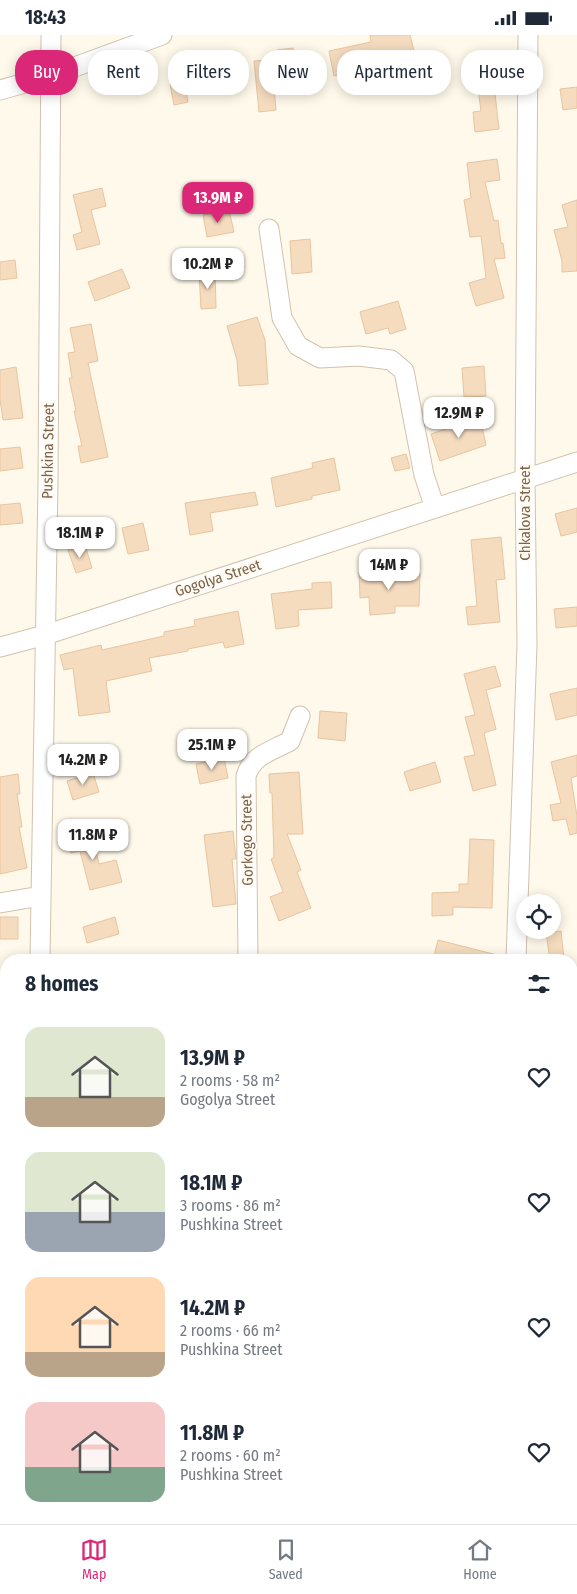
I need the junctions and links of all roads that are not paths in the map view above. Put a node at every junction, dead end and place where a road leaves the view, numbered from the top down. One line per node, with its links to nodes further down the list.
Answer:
1 (51, 35): 4 (street, Pushkina Street)
2 (162, 35): 5 (street)
3 (528, 35): 11 (street, Chkalova Street)
4 (51, 50)
5 (78, 66)
6 (15, 86): 7 (street)
7 (0, 90)
8 (50, 95): 13 (street, Pushkina Street)
9 (269, 229): 12 (street)
10 (577, 462): 11 (street, Gogolya Street)
11 (525, 478): 12 (street, Gogolya Street); 20 (street, Chkalova Street)
12 (435, 508): 13 (street, Gogolya Street)
13 (45, 635): 14 (street, Gogolya Street); 16 (street, Pushkina Street)
14 (0, 647)
15 (300, 716): 19 (street, Gorkogo Street)
16 (41, 896): 17 (street); 18 (street, Pushkina Street)
17 (0, 903)
18 (40, 954)
19 (248, 954)
20 (516, 954)

